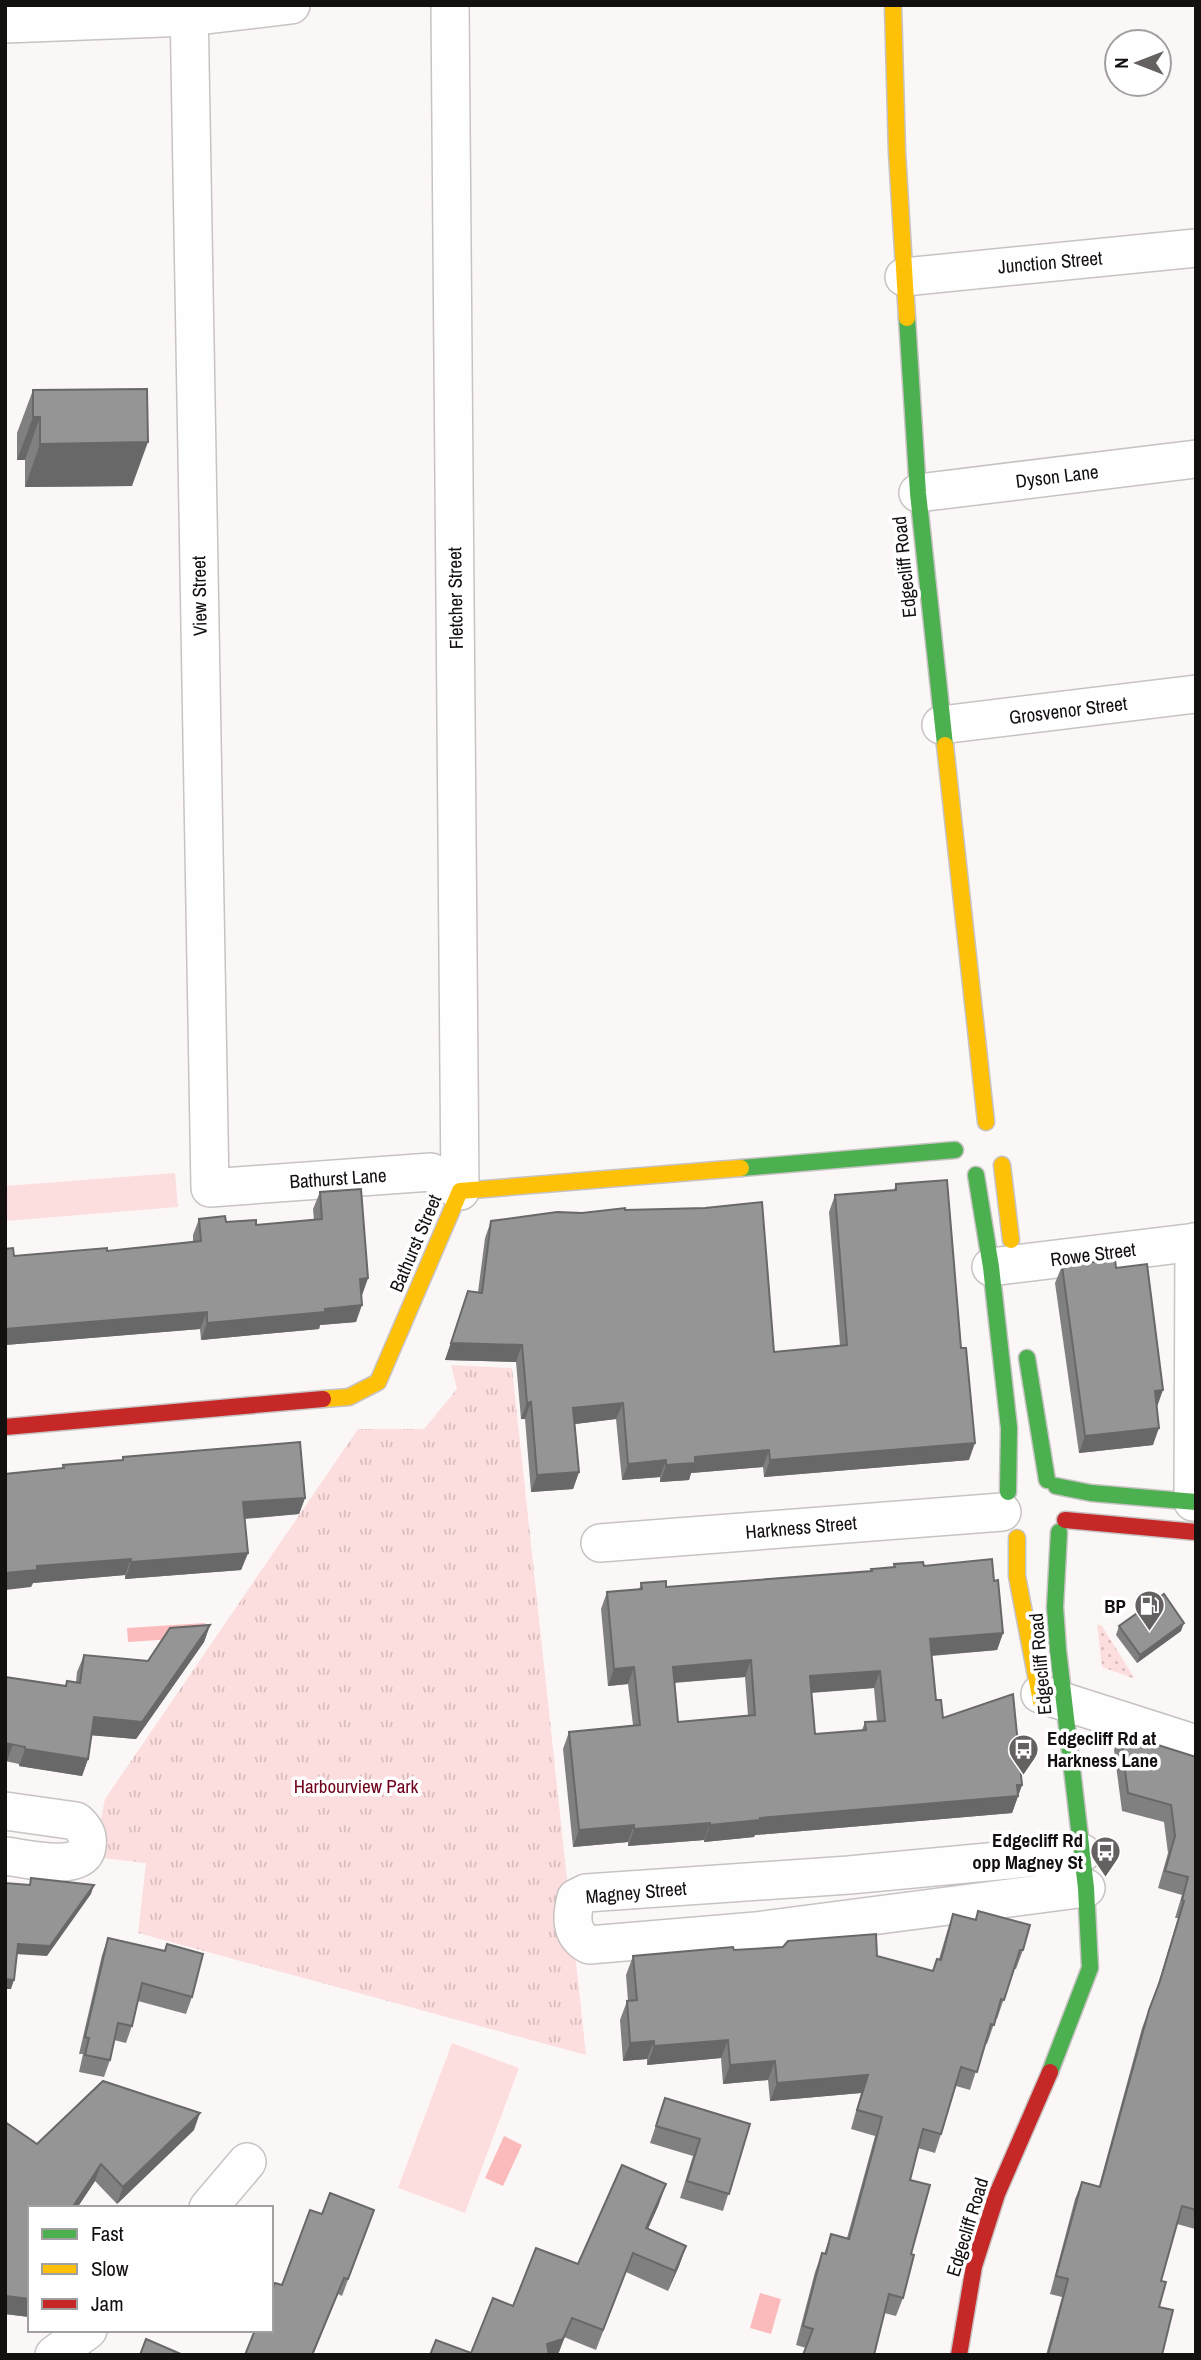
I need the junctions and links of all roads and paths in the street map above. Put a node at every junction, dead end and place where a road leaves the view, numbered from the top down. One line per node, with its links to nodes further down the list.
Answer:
1 (291, 5): 4 (street)
2 (450, 5): 16 (street, Fletcher Street)
3 (893, 5): 7 (street, Edgecliff Road)
4 (189, 11): 5 (street); 15 (street, View Street)
5 (5, 24)
6 (1196, 248): 7 (street, Junction Street)
7 (904, 277): 9 (street, Edgecliff Road)
8 (1196, 459): 9 (street, Dyson Lane)
9 (918, 493): 11 (street, Edgecliff Road)
10 (1196, 694): 11 (street, Grosvenor Street)
11 (941, 725): 12 (street, Edgecliff Road)
12 (993, 1125): 13 (street, Bathurst Street)
13 (960, 1137): 14 (street); 16 (street, Bathurst Street)
14 (976, 1175): 18 (street, Edgecliff Road); 18 (street, Edgecliff Road)
15 (210, 1188): 16 (street, Bathurst Lane)
16 (460, 1191): 20 (street, Bathurst Street)
17 (1195, 1242): 18 (street, Rowe Street); 22 (street)
18 (1007, 1269): 23 (street, Edgecliff Road)
19 (1025, 1344): 21 (street)
20 (5, 1427)
21 (1051, 1483): 22 (street); 23 (street); 24 (street)
22 (1195, 1512): 24 (street)
23 (1009, 1514): 24 (street); 25 (street, Harkness Street); 26 (street, Edgecliff Road)
24 (1062, 1526): 26 (street, Edgecliff Road)
25 (600, 1543)
26 (1049, 1705): 27 (street); 30 (street, Edgecliff Road)
27 (1196, 1744)
28 (5, 1811): 29 (street)
29 (5, 1856)
30 (1068, 1872): 30 (street, Magney Street); 32 (street, Edgecliff Road)
31 (1072, 1961): 32 (street)
32 (1078, 1999): 37 (street, Edgecliff Road)
33 (247, 2162): 34 (street)
34 (210, 2206)
35 (85, 2332): 36 (street)
36 (54, 2355)
37 (958, 2355)

